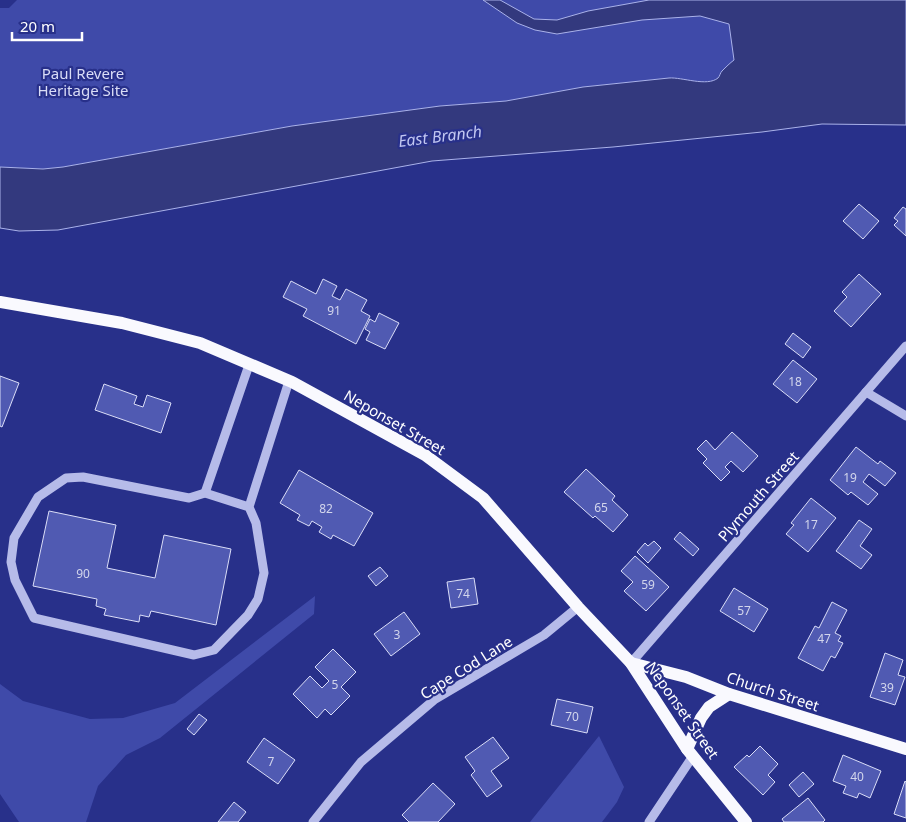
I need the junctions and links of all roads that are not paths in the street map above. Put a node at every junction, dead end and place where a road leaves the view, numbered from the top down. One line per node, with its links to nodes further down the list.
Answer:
1 (0, 302): 3 (main road, Neponset Street)
2 (906, 346): 5 (street, Plymouth Street)
3 (249, 365): 4 (main road, Neponset Street); 7 (street)
4 (290, 380): 8 (street); 9 (main road, Neponset Street)
5 (866, 392): 6 (street); 10 (street, Plymouth Street)
6 (906, 416)
7 (205, 494): 8 (street); 8 (street)
8 (249, 507)
9 (578, 607): 10 (main road, Neponset Street); 14 (street, Cape Cod Lane)
10 (630, 663): 11 (main road, Church Street); 13 (main road, Neponset Street)
11 (729, 694): 12 (main road, Church Street); 13 (main road)
12 (906, 749)
13 (690, 753): 15 (street); 16 (main road, Neponset Street)
14 (313, 822)
15 (649, 822)
16 (746, 822)

